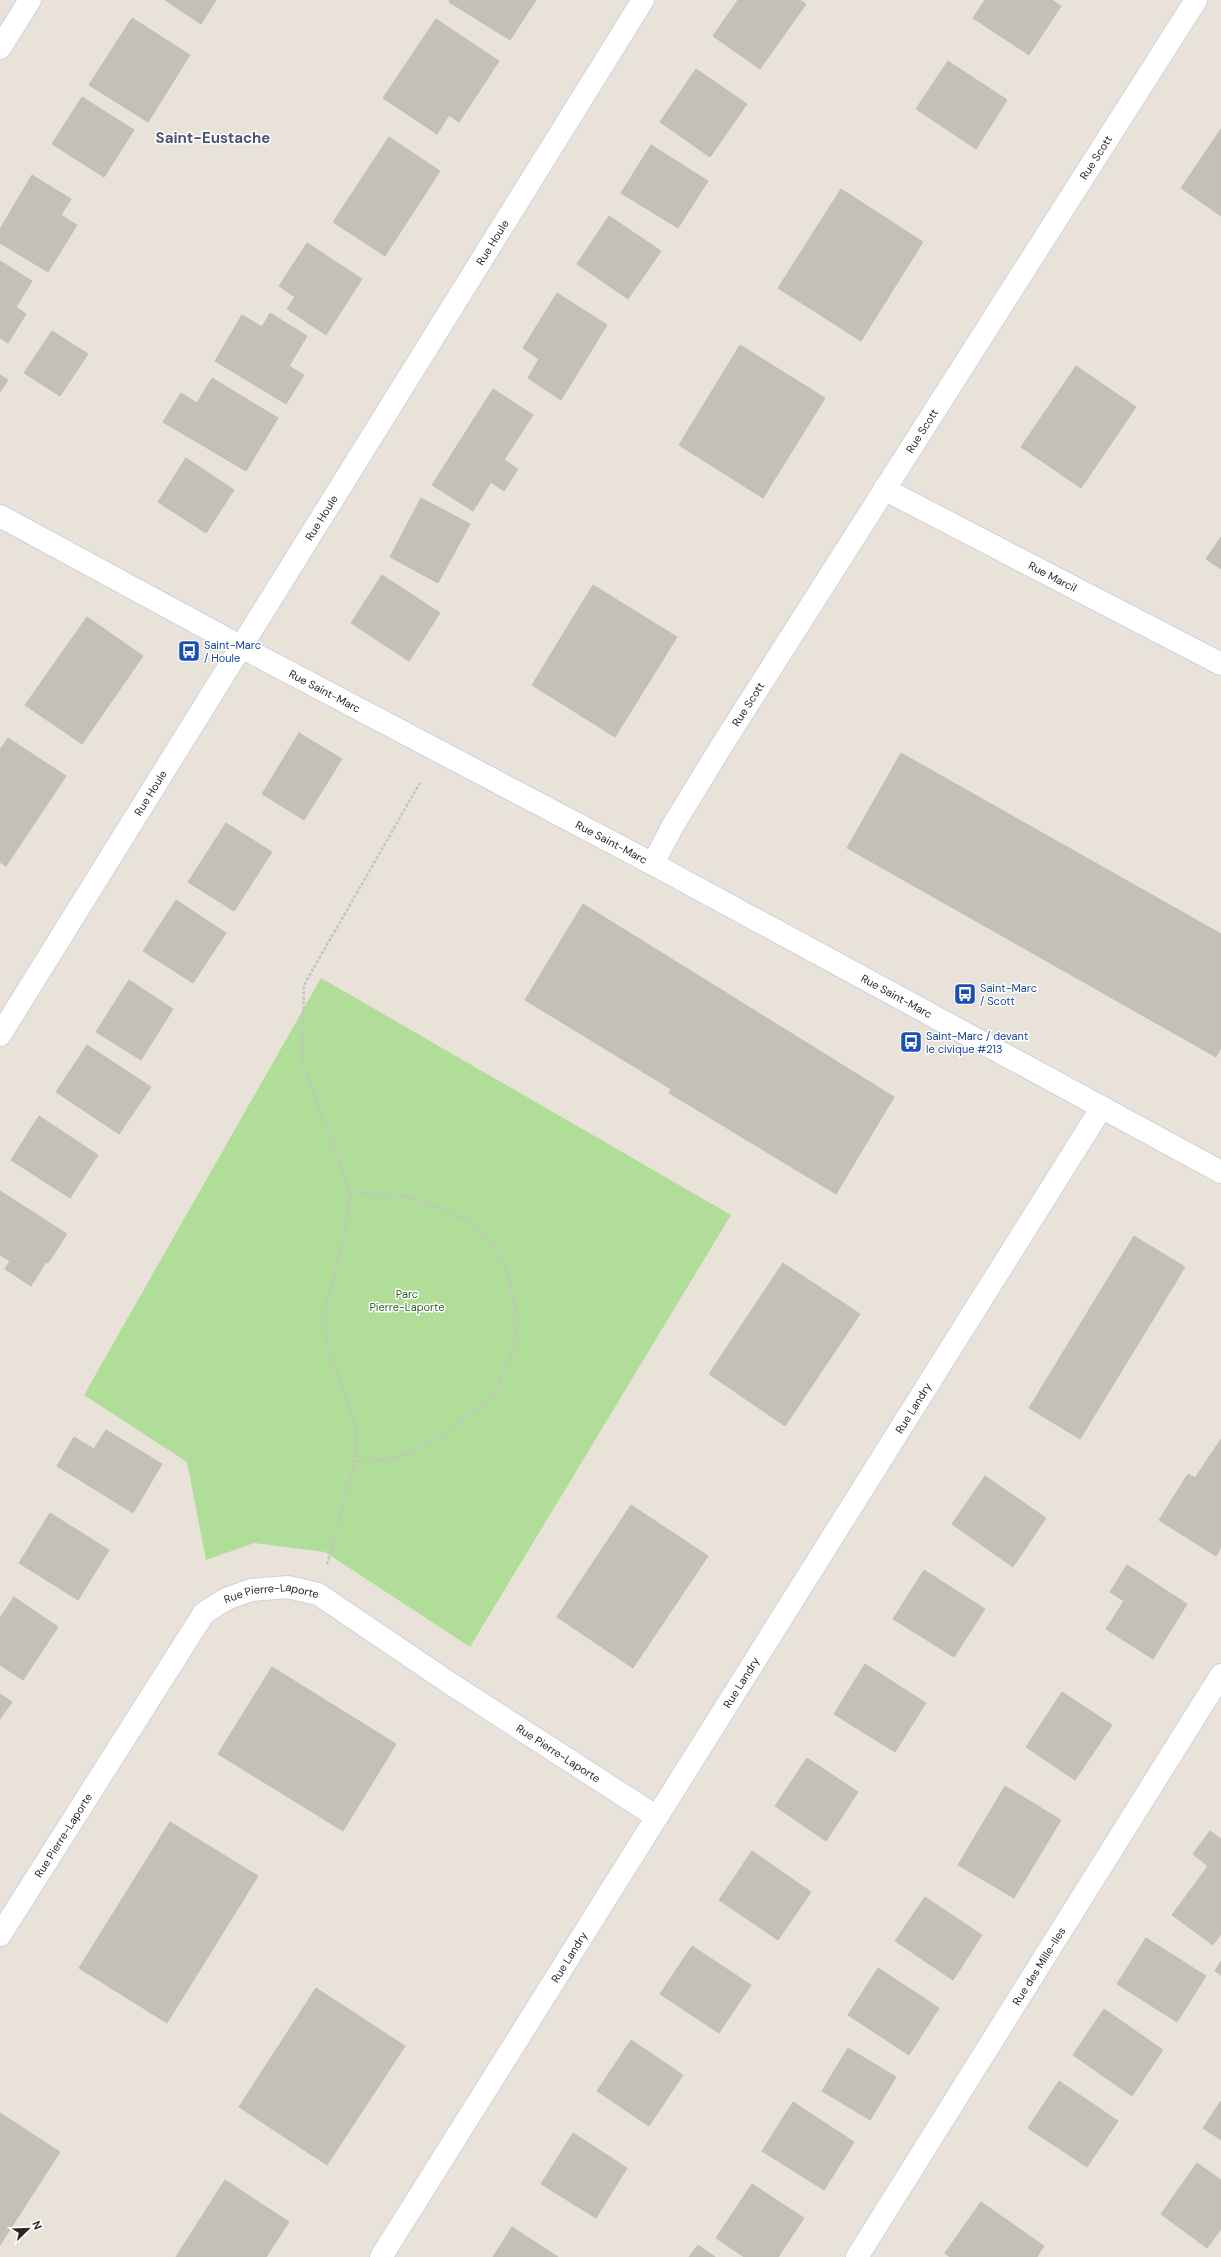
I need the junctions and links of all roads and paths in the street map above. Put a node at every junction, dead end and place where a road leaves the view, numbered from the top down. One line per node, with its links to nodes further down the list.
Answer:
1 (30, 0): 4 (street)
2 (643, 0): 7 (street, Rue Houle)
3 (1196, 0): 5 (street, Rue Scott)
4 (0, 48)
5 (884, 489): 8 (street, Rue Marcil); 10 (street, Rue Scott)
6 (0, 516): 7 (street, Rue Saint-Marc)
7 (241, 647): 10 (street, Rue Saint-Marc); 11 (street, Rue Houle)
8 (1221, 664)
9 (421, 781): 14 (path)
10 (653, 864): 12 (street, Rue Saint-Marc)
11 (0, 1036)
12 (1102, 1107): 13 (street, Rue Saint-Marc); 18 (street, Rue Landry)
13 (1221, 1172)
14 (350, 1193): 15 (path); 15 (path)
15 (356, 1462): 16 (path)
16 (318, 1594): 18 (street, Rue Pierre-Laporte); 19 (street, Rue Pierre-Laporte)
17 (1221, 1675): 21 (street, Rue des Mille-Iles)
18 (657, 1817): 20 (street, Rue Landry)
19 (0, 1935)
20 (380, 2257)
21 (857, 2257)

